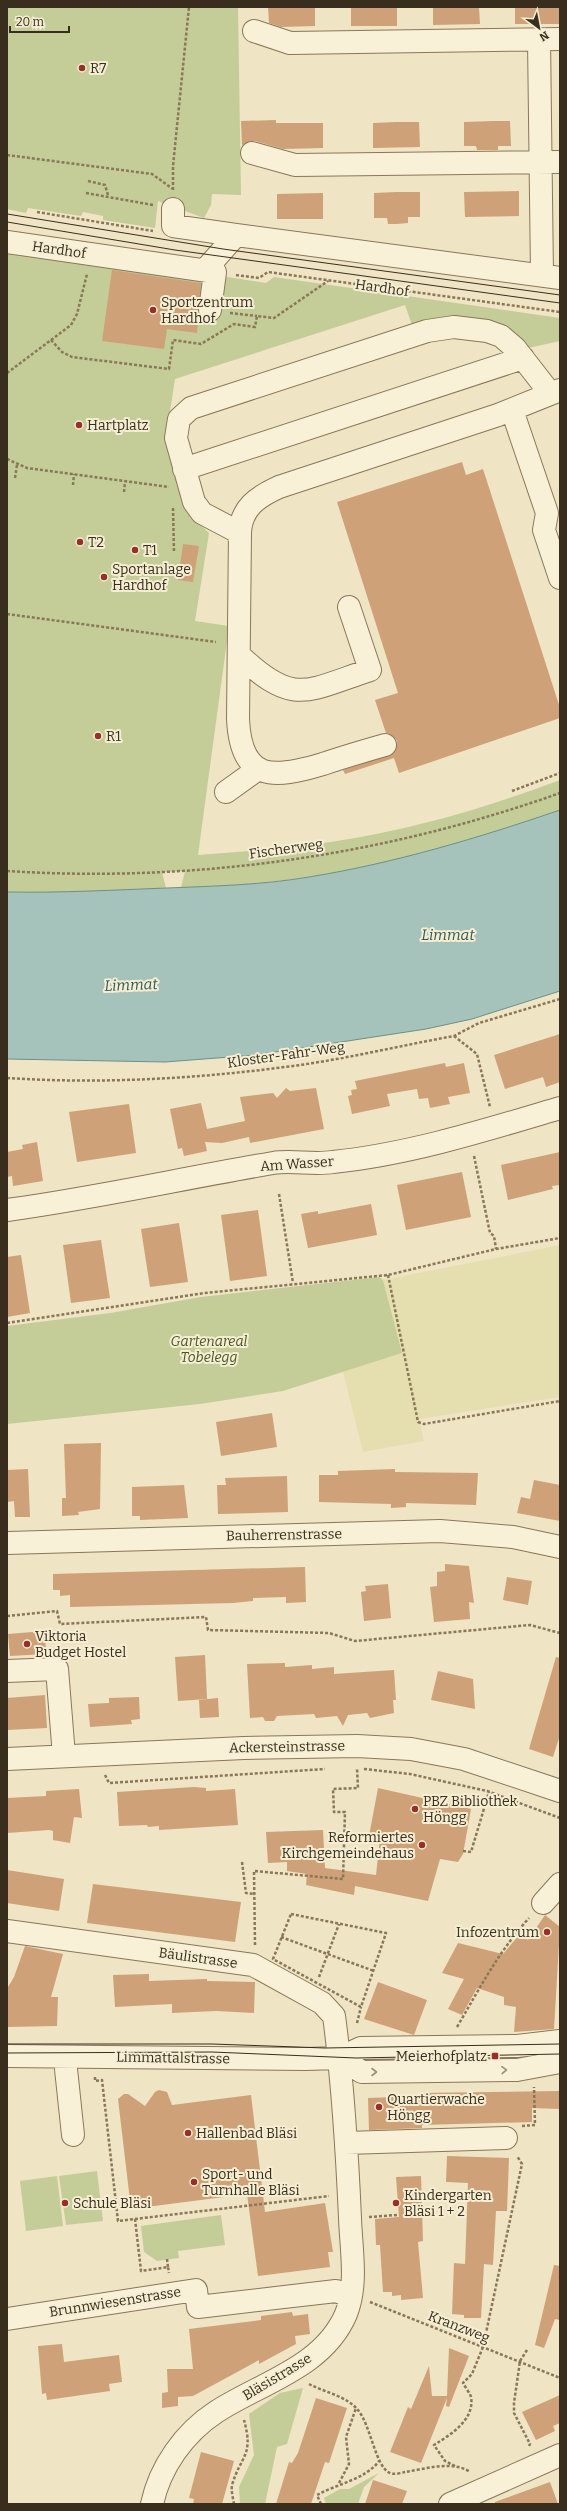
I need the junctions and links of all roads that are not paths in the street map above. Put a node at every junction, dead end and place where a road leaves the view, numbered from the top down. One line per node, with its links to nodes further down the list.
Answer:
1 (254, 31): 2 (street)
2 (550, 39): 4 (street)
3 (252, 153): 4 (street)
4 (550, 162): 9 (street)
5 (173, 199): 6 (street)
6 (236, 235): 8 (street); 9 (street)
7 (7, 242): 8 (street, Hardhof)
8 (210, 271): 10 (street)
9 (551, 277)
10 (210, 310)
11 (523, 358): 12 (street); 14 (street); 14 (street)
12 (555, 392): 13 (street)
13 (512, 410): 15 (street); 16 (street)
14 (184, 469): 15 (street)
15 (240, 534): 18 (street)
16 (560, 578)
17 (349, 607): 18 (street)
18 (239, 655): 20 (street)
19 (384, 744): 20 (street)
20 (258, 769): 21 (street)
21 (226, 792)
22 (560, 1108): 23 (street, Am Wasser)
23 (7, 1210)
24 (7, 1543): 25 (street, Bauherrenstrasse)
25 (560, 1547)
26 (7, 1671): 27 (street)
27 (64, 1756): 28 (street, Ackersteinstrasse); 29 (street, Ackersteinstrasse)
28 (7, 1759)
29 (560, 1791)
30 (560, 1885): 31 (street)
31 (543, 1903)
32 (7, 1931): 35 (street, Bäulistrasse)
33 (560, 2041): 35 (street, Limmattalstrasse)
34 (7, 2056): 35 (street, Limmattalstrasse)
35 (339, 2058): 36 (street, one-way to 36); 40 (street, Bläsistrasse)
36 (560, 2062)
37 (66, 2069): 38 (street)
38 (73, 2135)
39 (506, 2138): 40 (street)
40 (346, 2143): 41 (street, Bläsistrasse)
41 (351, 2296): 42 (street, Brunnwiesenstrasse); 44 (street, Bläsistrasse)
42 (7, 2319)
43 (560, 2455): 45 (street)
44 (152, 2504)
45 (450, 2504)

